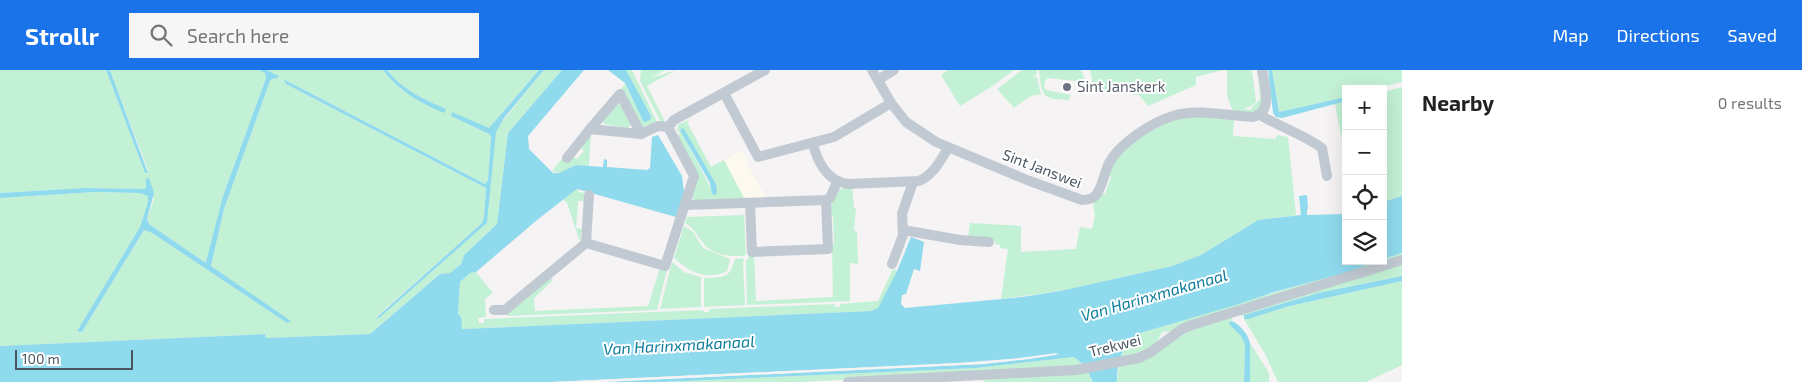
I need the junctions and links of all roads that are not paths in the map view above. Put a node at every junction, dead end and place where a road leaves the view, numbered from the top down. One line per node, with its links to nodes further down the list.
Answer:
1 (765, 70): 5 (street)
2 (872, 70): 6 (street, Sint Janswei)
3 (894, 70): 6 (street)
4 (1262, 70): 9 (street)
5 (754, 73): 7 (street)
6 (878, 80): 8 (street, Sint Janswei)
7 (724, 93): 10 (street); 13 (street)
8 (891, 103): 13 (street); 14 (street, Sint Janswei)
9 (1260, 115): 14 (street, Sint Janswei); 16 (street, Sint Janswei)
10 (668, 127): 12 (street); 22 (street)
11 (590, 129): 12 (street); 12 (street); 15 (street)
12 (641, 134)
13 (813, 144): 17 (street)
14 (948, 148): 18 (street)
15 (567, 158)
16 (1327, 176)
17 (837, 182): 18 (street); 20 (street)
18 (913, 182): 23 (street)
19 (589, 195): 25 (street)
20 (826, 200): 21 (street); 21 (street)
21 (750, 203): 22 (street)
22 (685, 205): 25 (street)
23 (903, 230): 24 (street); 27 (street)
24 (989, 242)
25 (586, 243): 28 (street)
26 (1402, 260): 29 (street, Trekwei)
27 (892, 264)
28 (494, 310)
29 (848, 382)

